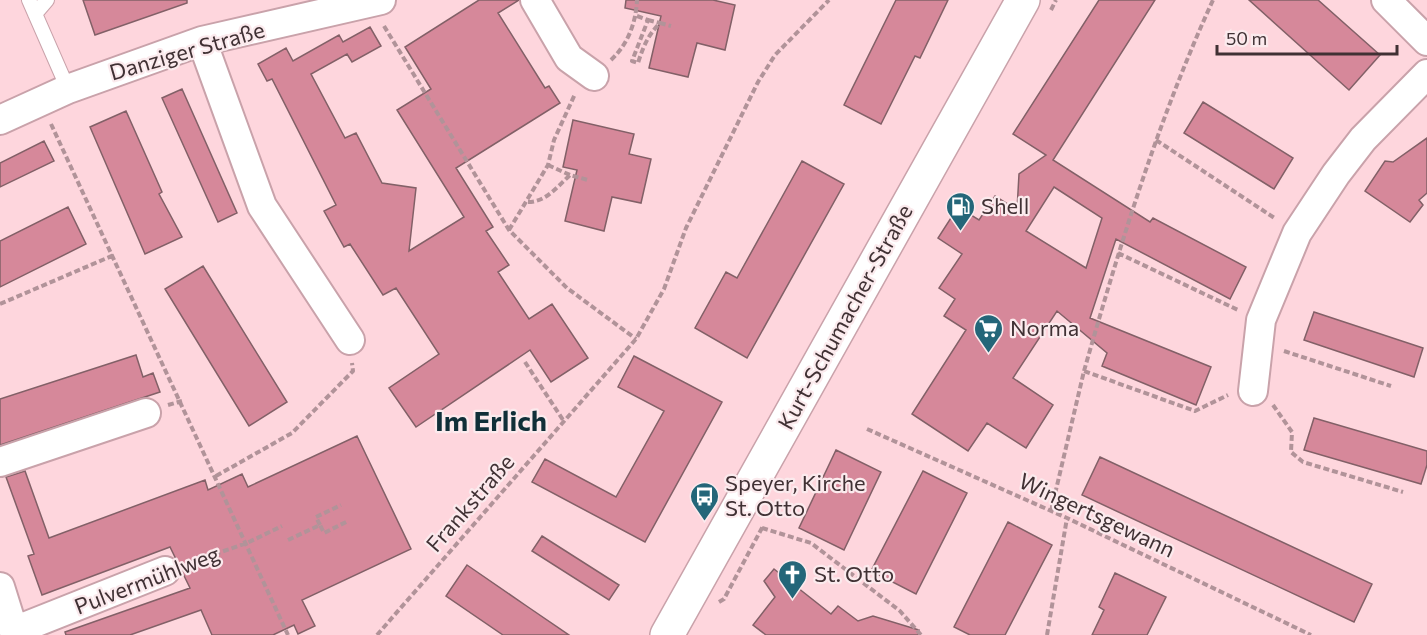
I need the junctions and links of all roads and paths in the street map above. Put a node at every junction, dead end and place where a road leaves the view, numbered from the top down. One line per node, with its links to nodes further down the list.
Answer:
1 (29, 0): 10 (lane)
2 (47, 0): 10 (lane)
3 (535, 0): 18 (street)
4 (637, 0): 11 (path)
5 (829, 0): 33 (path, Frankstraße)
6 (1023, 0): 59 (main road, Kurt-Schumacher-Straße)
7 (1213, 0): 22 (path)
8 (1386, 0): 16 (street)
9 (376, 2): 15 (street, Danziger Straße); 27 (path)
10 (35, 14): 19 (lane)
11 (637, 16): 12 (path); 18 (path)
12 (648, 20): 13 (path); 13 (path)
13 (660, 23): 14 (path)
14 (671, 26)
15 (202, 41): 19 (street, Danziger Straße); 34 (street)
16 (1427, 41)
17 (1427, 74): 28 (street)
18 (594, 76): 23 (path)
19 (68, 88): 20 (street, Danziger Straße)
20 (40, 100): 21 (street, Danziger Straße); 30 (path)
21 (0, 120)
22 (1156, 140): 28 (path); 29 (path)
23 (548, 165): 24 (path); 26 (path)
24 (570, 175): 25 (path); 26 (path)
25 (588, 180)
26 (528, 202): 27 (path)
27 (509, 230): 33 (path)
28 (1297, 233): 32 (street)
29 (1118, 253): 32 (path); 36 (path)
30 (114, 255): 31 (path); 43 (path)
31 (0, 304)
32 (1260, 329): 37 (path); 38 (street)
33 (636, 339): 40 (path, Frankstraße)
34 (350, 340): 43 (path)
35 (525, 362): 40 (path)
36 (1084, 371): 38 (path); 46 (path)
37 (1391, 386)
38 (1253, 391): 44 (path)
39 (146, 413): 42 (street)
40 (563, 420): 58 (path, Frankstraße)
41 (867, 429): 46 (path, Wingertsgewann)
42 (0, 462)
43 (216, 476): 53 (path)
44 (1403, 492)
45 (341, 505): 49 (path)
46 (1051, 511): 47 (path, Wingertsgewann)
47 (1067, 518): 61 (path); 62 (path, Wingertsgewann)
48 (348, 521): 49 (path)
49 (320, 525): 52 (path)
50 (282, 526): 53 (path, Pulvermühlweg)
51 (762, 528): 60 (path)
52 (288, 540)
53 (247, 543): 54 (path, Pulvermühlweg); 57 (path)
54 (165, 571): 56 (street, Pulvermühlweg)
55 (0, 587): 56 (street, Pulvermühlweg)
56 (15, 633)
57 (288, 635)
58 (377, 635)
59 (667, 635)
60 (921, 635)
61 (1047, 635)
62 (1311, 635)

